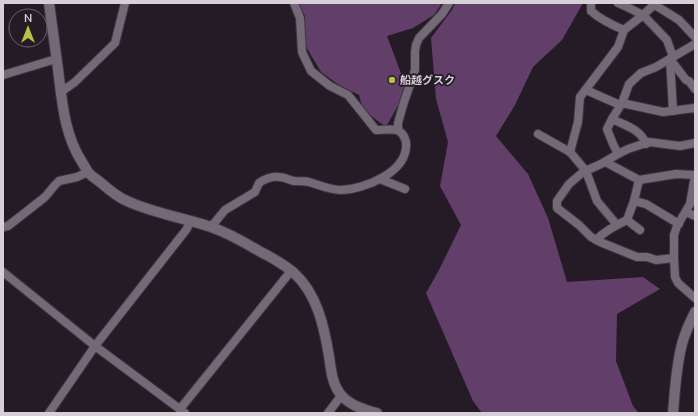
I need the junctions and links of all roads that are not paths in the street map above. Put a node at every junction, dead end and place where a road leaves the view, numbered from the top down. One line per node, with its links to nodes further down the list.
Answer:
1 (49, 3): 12 (street)
2 (125, 3): 17 (street)
3 (294, 3): 22 (street)
4 (449, 3): 22 (street)
5 (591, 3): 9 (street)
6 (618, 3): 8 (street)
7 (656, 4): 8 (street); 10 (street)
8 (643, 15): 9 (street); 13 (street)
9 (624, 30): 16 (street)
10 (695, 37)
11 (695, 44): 13 (street)
12 (56, 58): 14 (street); 17 (street)
13 (672, 58): 15 (street); 18 (street); 20 (street)
14 (3, 75)
15 (695, 89)
16 (586, 90): 18 (street); 26 (street)
17 (61, 92): 30 (street)
18 (621, 104): 20 (street); 21 (street)
19 (695, 109): 20 (street)
20 (673, 111)
21 (612, 120): 24 (street); 27 (street)
22 (398, 130): 32 (street)
23 (538, 134): 26 (street)
24 (646, 144): 25 (street); 27 (street)
25 (695, 144)
26 (570, 152): 29 (street)
27 (618, 154): 28 (street)
28 (605, 162): 29 (street); 33 (street)
29 (586, 171): 41 (street); 45 (street)
30 (88, 172): 39 (street); 42 (street)
31 (695, 175): 33 (street); 36 (street)
32 (380, 178): 34 (street); 43 (street)
33 (640, 180): 35 (street)
34 (405, 189)
35 (634, 201): 38 (street); 40 (street)
36 (686, 212): 37 (street); 40 (street)
37 (695, 216)
38 (627, 220): 41 (street); 44 (street)
39 (191, 222): 43 (street); 51 (street)
40 (679, 224): 46 (street)
41 (617, 225): 45 (street)
42 (3, 227)
43 (211, 227): 47 (street)
44 (640, 230)
45 (596, 240): 46 (street)
46 (674, 258): 49 (street)
47 (291, 271): 52 (street); 53 (street)
48 (3, 272): 51 (street)
49 (695, 298)
50 (695, 312): 57 (street)
51 (95, 346): 53 (street); 54 (street)
52 (342, 396): 55 (street); 56 (street)
53 (183, 411)
54 (49, 413)
55 (328, 413)
56 (377, 413)
57 (673, 413)

